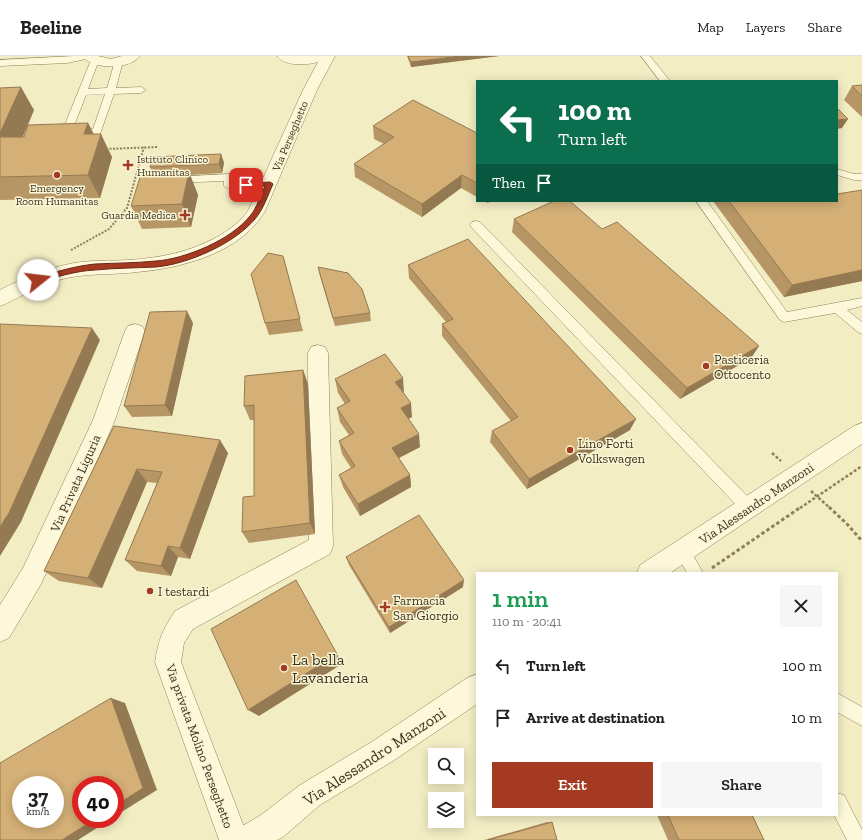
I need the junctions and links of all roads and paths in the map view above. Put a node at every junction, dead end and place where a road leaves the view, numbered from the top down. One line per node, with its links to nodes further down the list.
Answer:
1 (133, 56): 7 (street)
2 (322, 56): 6 (street)
3 (328, 56): 11 (street, Via Perseghetto)
4 (645, 56): 9 (lane)
5 (91, 57): 7 (street); 8 (lane); 13 (lane)
6 (287, 57): 11 (street, Via Perseghetto)
7 (119, 61): 12 (lane)
8 (0, 63)
9 (664, 80)
10 (141, 90): 12 (lane)
11 (310, 90): 20 (street, Via Perseghetto)
12 (111, 91): 13 (lane); 13 (lane)
13 (83, 92)
14 (144, 147): 15 (path); 16 (path); 23 (path)
15 (158, 147)
16 (106, 150)
17 (838, 172): 18 (lane)
18 (862, 176)
19 (161, 180): 20 (lane)
20 (270, 184): 24 (street, Via Perseghetto)
21 (702, 202): 26 (lane)
22 (476, 225): 35 (lane)
23 (69, 251)
24 (0, 299)
25 (862, 302): 26 (lane)
26 (837, 308): 27 (lane)
27 (862, 329)
28 (135, 330): 41 (street, Via Privata Liguria)
29 (318, 353): 47 (street, Via privata Molino Perseghetto)
30 (862, 432): 33 (street, Via Alessandro Manzoni)
31 (772, 453): 33 (path)
32 (862, 466): 34 (path)
33 (796, 476): 34 (path); 35 (street, Via Alessandro Manzoni)
34 (817, 497): 36 (path); 40 (path)
35 (749, 508): 37 (street, Via Alessandro Manzoni)
36 (862, 541)
37 (683, 551): 38 (street, Via Alessandro Manzoni); 39 (lane)
38 (651, 572)
39 (694, 572)
40 (707, 572)
41 (0, 629)
42 (476, 689): 46 (street, Via Alessandro Manzoni)
43 (838, 703): 44 (lane)
44 (862, 717)
45 (838, 804): 48 (lane)
46 (265, 835)
47 (234, 840)
48 (857, 840)

